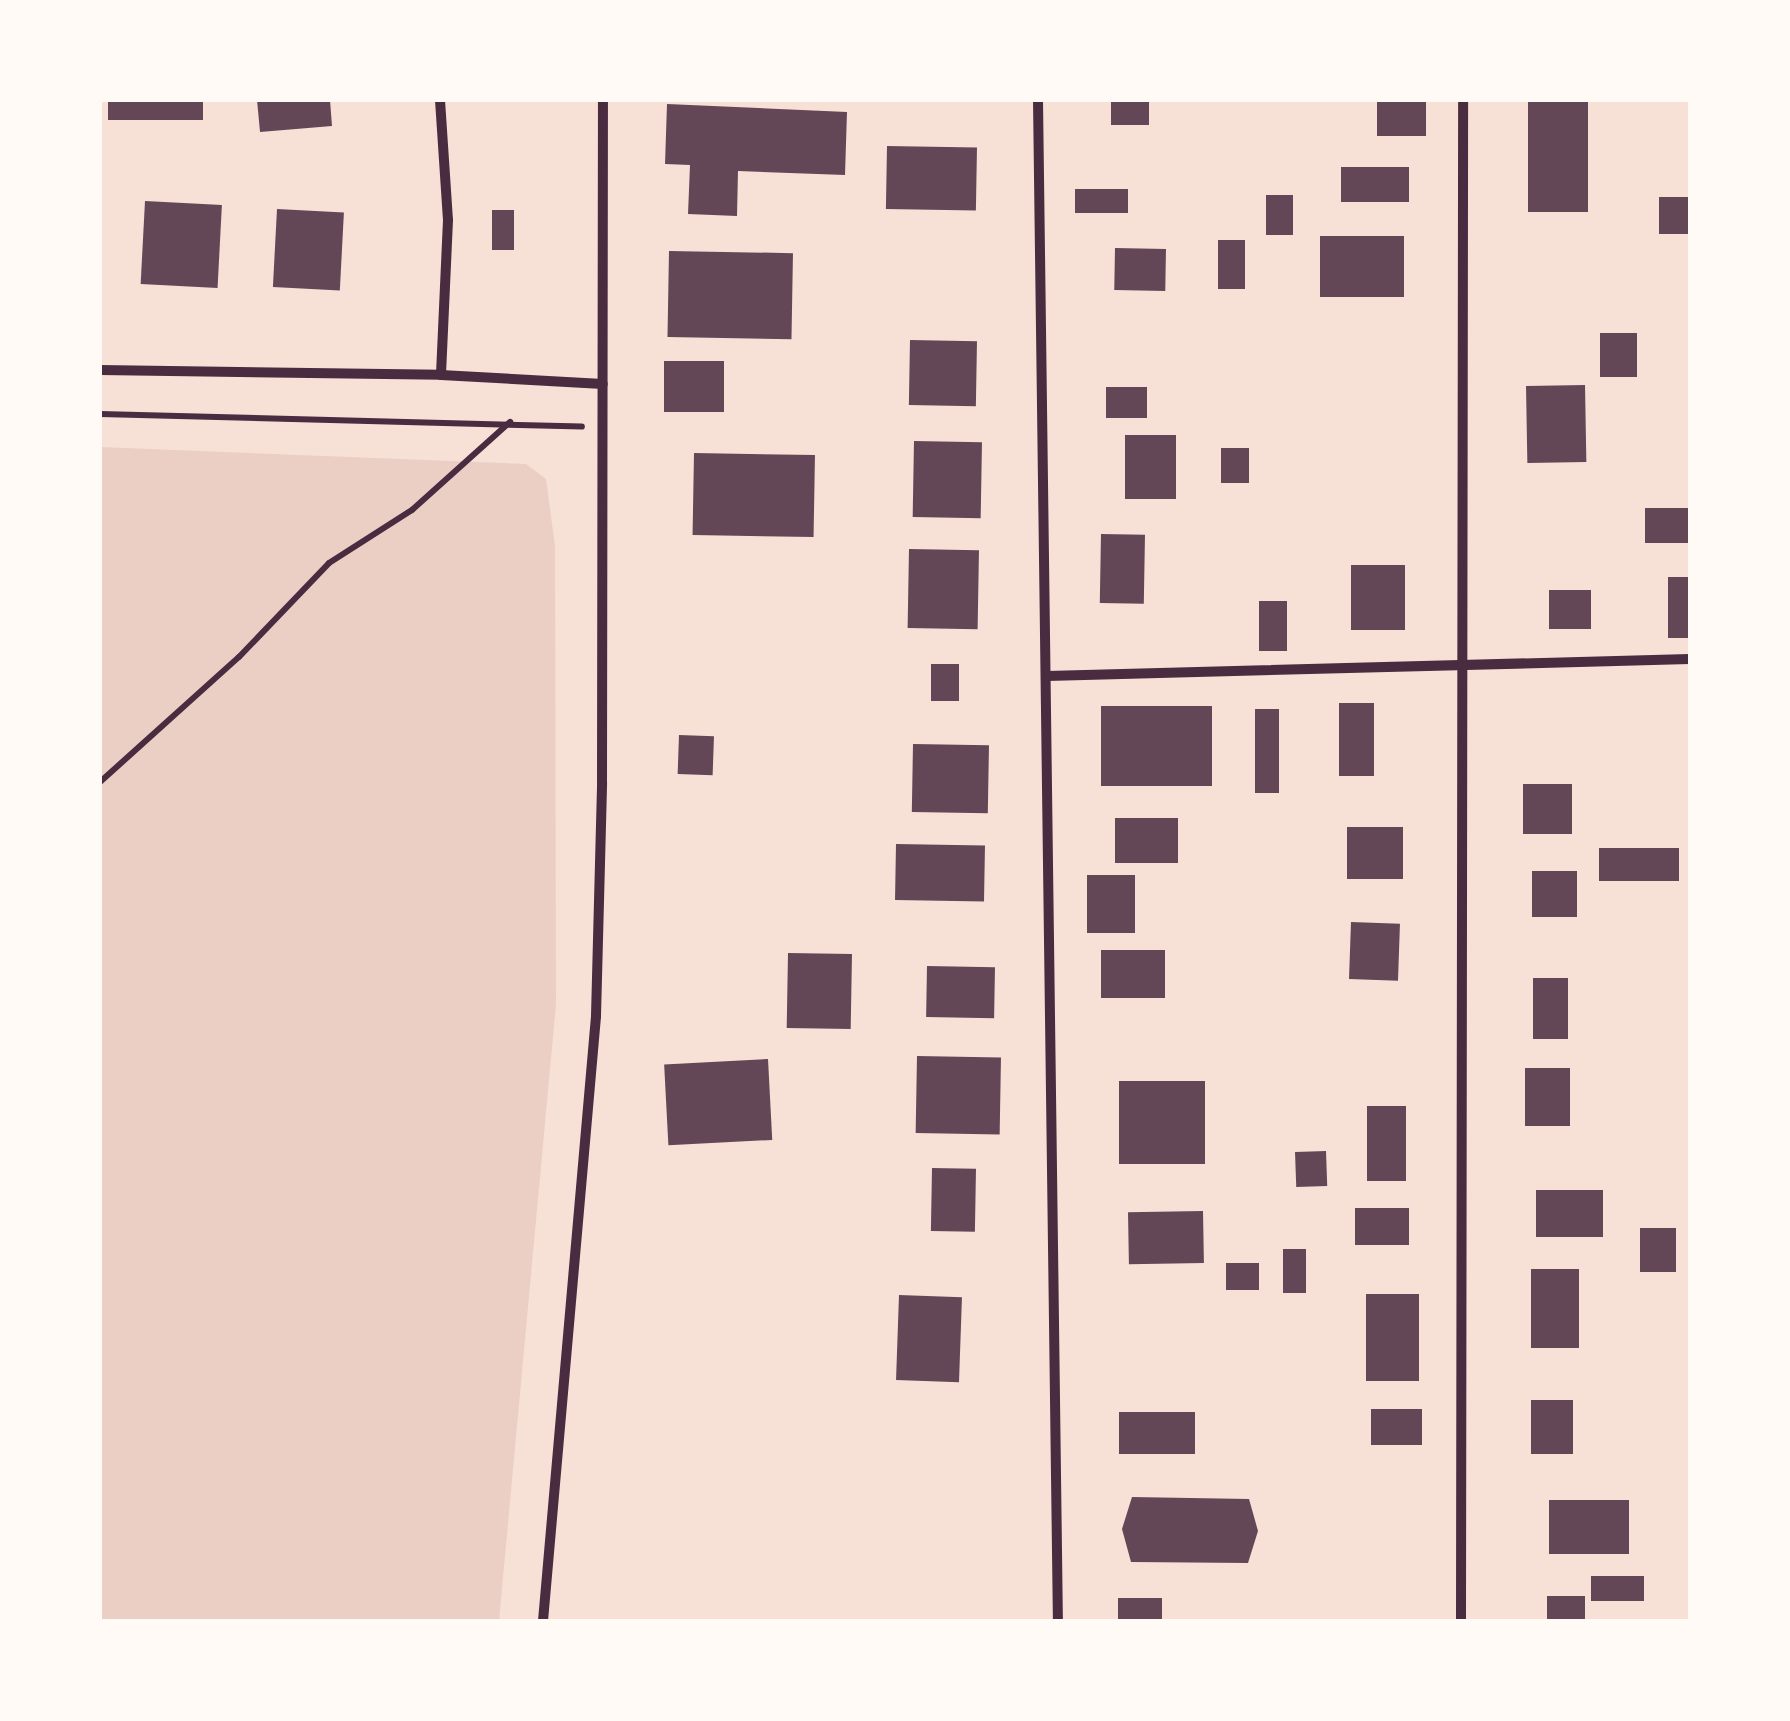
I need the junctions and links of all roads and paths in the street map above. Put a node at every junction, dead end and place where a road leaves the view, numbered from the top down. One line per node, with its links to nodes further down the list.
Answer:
1 (440, 100): 6 (street)
2 (603, 100): 7 (street)
3 (1038, 100): 13 (street)
4 (1463, 100): 12 (street)
5 (100, 370): 6 (street)
6 (442, 374): 7 (street)
7 (603, 384): 10 (street)
8 (100, 414): 9 (path)
9 (510, 422): 10 (path); 14 (path)
10 (603, 429): 15 (street)
11 (1690, 660): 12 (street)
12 (1465, 668): 13 (street); 17 (street)
13 (1047, 676): 16 (street)
14 (100, 782)
15 (543, 1621)
16 (1058, 1621)
17 (1461, 1621)

